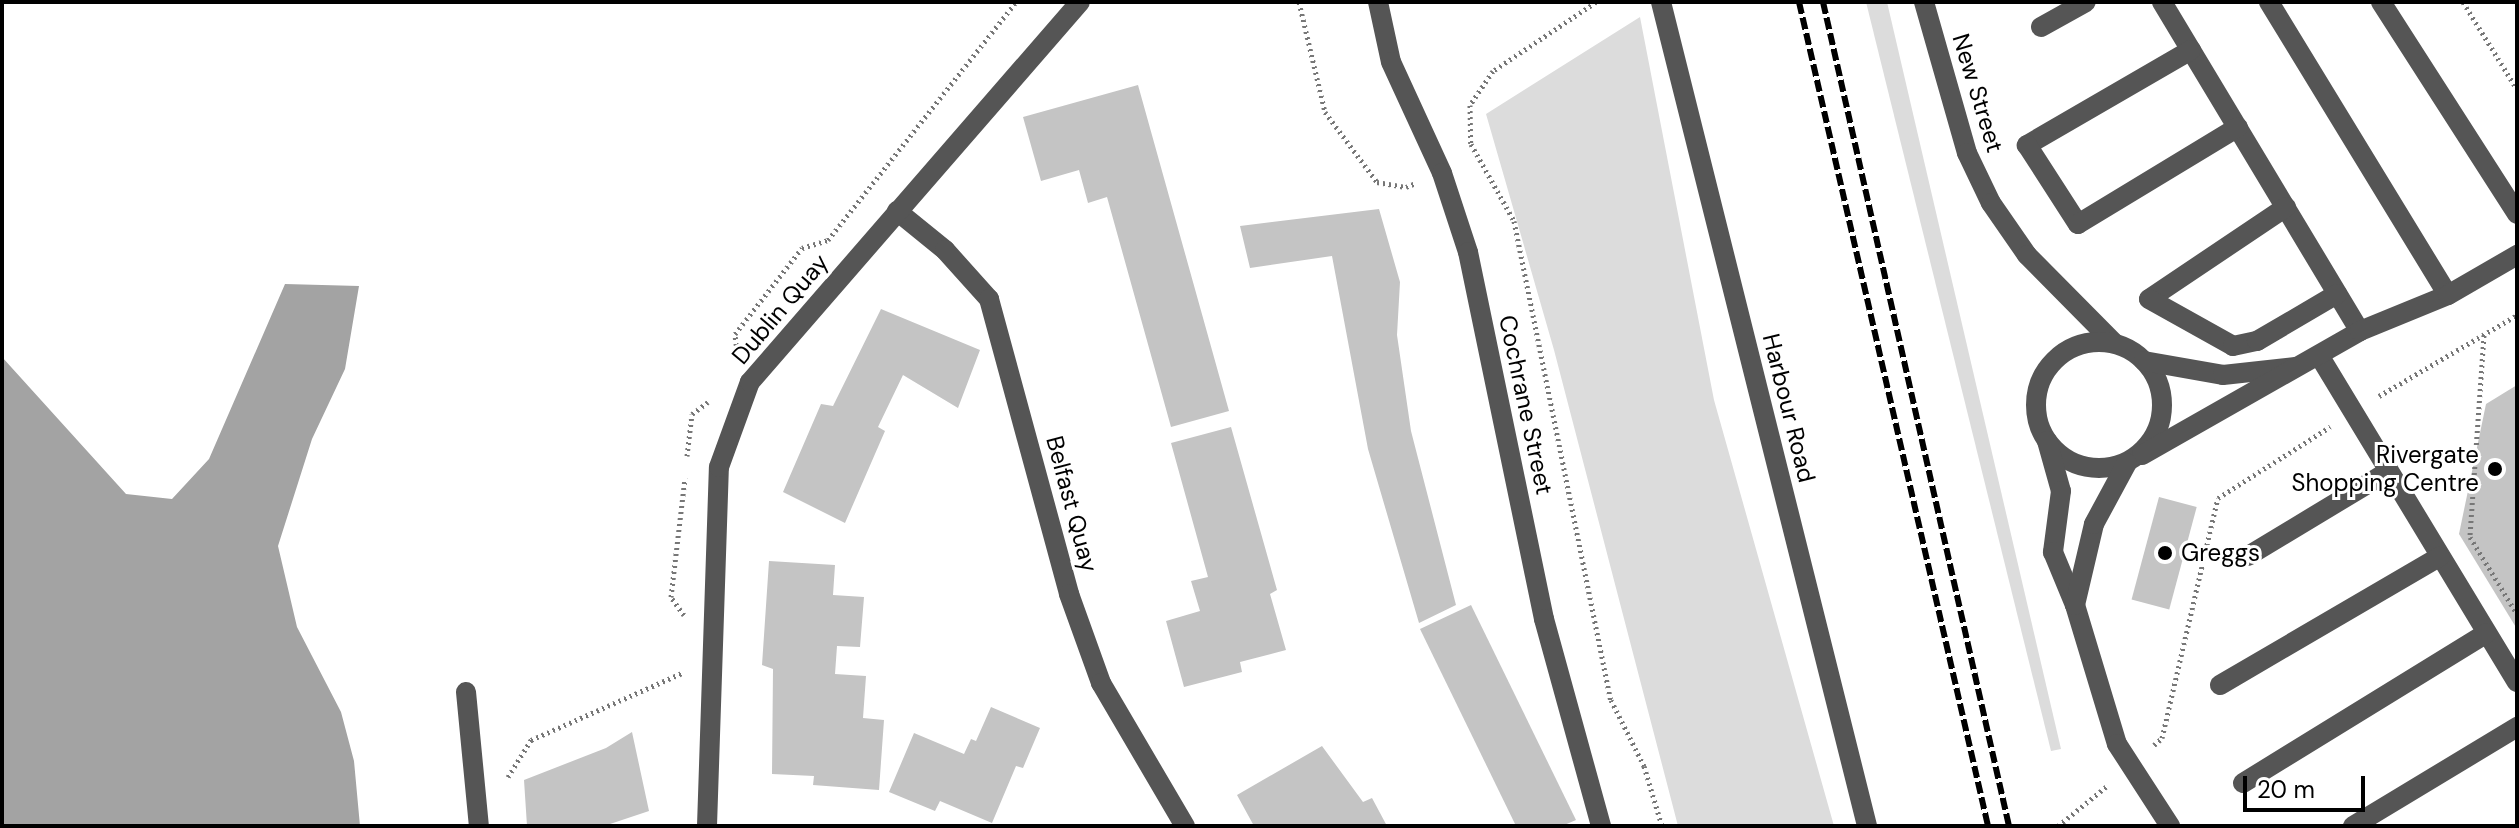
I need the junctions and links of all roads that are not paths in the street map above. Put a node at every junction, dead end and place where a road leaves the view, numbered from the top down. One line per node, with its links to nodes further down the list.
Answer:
1 (1080, 2): 13 (street, Dublin Quay)
2 (1378, 2): 37 (street, Cochrane Street)
3 (1661, 2): 38 (street, Harbour Road)
4 (1924, 2): 19 (street, New Street)
5 (2086, 2): 9 (street)
6 (2162, 2): 10 (street)
7 (2269, 2): 17 (street)
8 (2381, 2): 14 (street)
9 (2041, 27)
10 (2191, 50): 11 (street); 11 (street)
11 (2238, 127): 12 (street)
12 (2286, 207): 16 (street); 16 (street)
13 (897, 211): 35 (street, Dublin Quay); 36 (street, Belfast Quay)
14 (2517, 214)
15 (2517, 255): 17 (street)
16 (2337, 294): 18 (street)
17 (2448, 295): 18 (street)
18 (2360, 331): 21 (street)
19 (2114, 343): 20 (street, New Street); 22 (street)
20 (2144, 361): 21 (street); 23 (street)
21 (2312, 362): 23 (street); 24 (street)
22 (2047, 441): 23 (street); 27 (street)
23 (2134, 459): 27 (street)
24 (2387, 472): 25 (street); 26 (street)
25 (2248, 556)
26 (2439, 557): 28 (street); 30 (street)
27 (2075, 605): 39 (street)
28 (2487, 633): 29 (street); 33 (street)
29 (2517, 682)
30 (2220, 685)
31 (466, 692): 34 (street)
32 (2517, 727): 40 (street)
33 (2243, 783)
34 (479, 826)
35 (707, 826)
36 (1185, 826)
37 (1601, 826)
38 (1867, 826)
39 (2170, 826)
40 (2353, 826)

